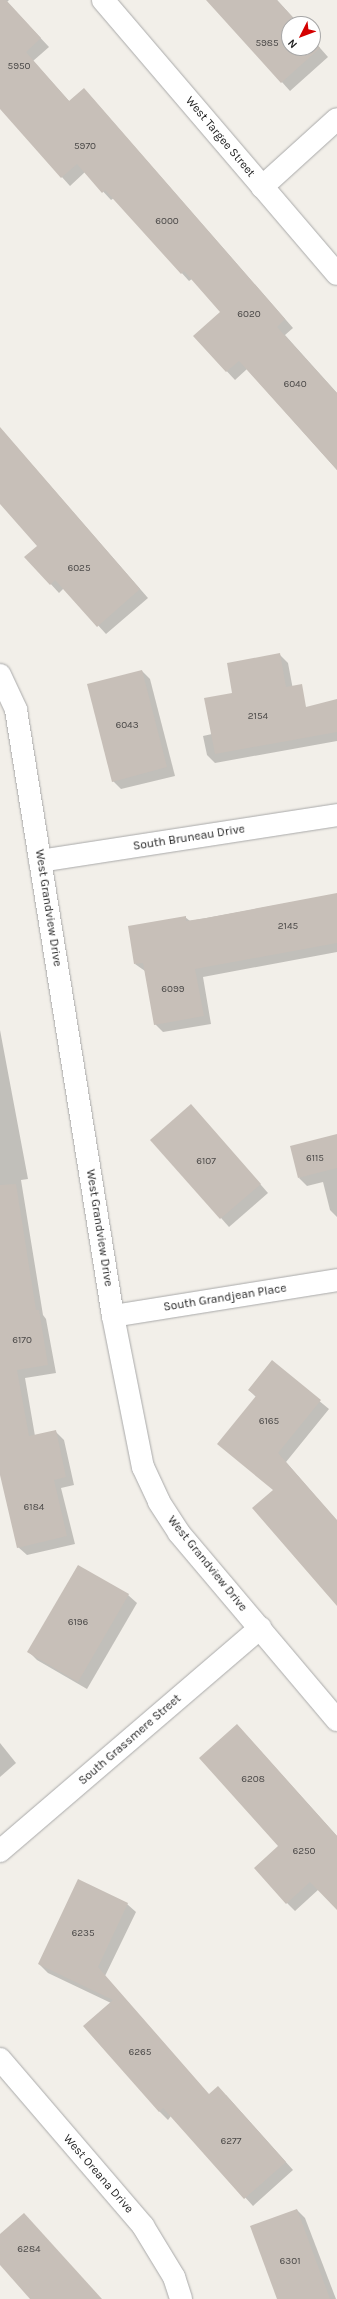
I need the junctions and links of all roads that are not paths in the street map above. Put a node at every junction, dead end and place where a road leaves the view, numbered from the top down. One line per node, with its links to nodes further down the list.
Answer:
1 (103, 0): 3 (street, West Targee Street)
2 (337, 119): 3 (street)
3 (262, 186): 4 (street, West Targee Street)
4 (337, 274)
5 (0, 675): 7 (street, West Grandview Drive)
6 (337, 815): 7 (street, South Bruneau Drive)
7 (40, 861): 9 (street, West Grandview Drive)
8 (337, 1280): 9 (street, South Grandjean Place)
9 (113, 1316): 10 (street, West Grandview Drive)
10 (260, 1628): 11 (street, West Grandview Drive); 12 (street, South Grassmere Street)
11 (337, 1720)
12 (0, 1851)
13 (0, 2059): 14 (street, West Oreana Drive)
14 (180, 2299)

